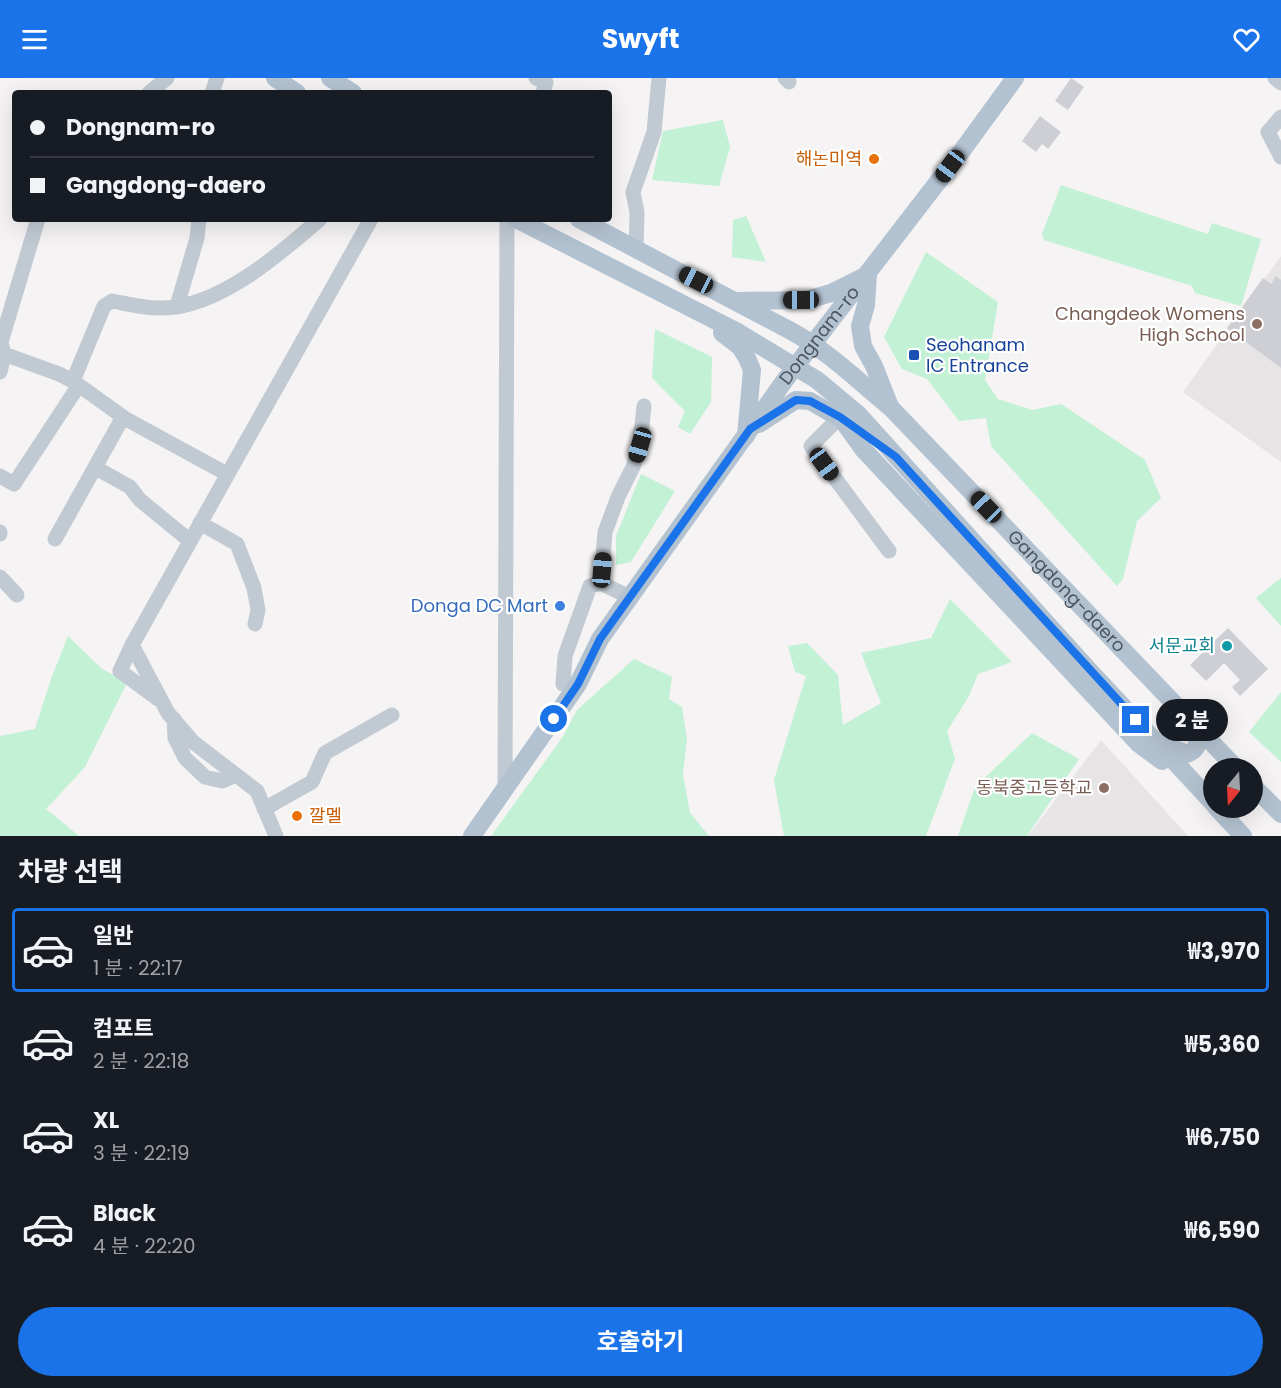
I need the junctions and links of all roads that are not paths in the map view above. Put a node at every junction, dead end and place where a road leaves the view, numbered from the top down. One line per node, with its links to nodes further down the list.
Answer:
1 (167, 78): 9 (street)
2 (275, 78): 10 (main road)
3 (330, 78): 11 (main road)
4 (536, 78): 12 (street)
5 (659, 78): 22 (street)
6 (1015, 78): 23 (main road, Dongnam-ro)
7 (1275, 78): 8 (street)
8 (1281, 83)
9 (152, 90)
10 (293, 90)
11 (348, 90)
12 (544, 90)
13 (1281, 117): 14 (street)
14 (1281, 157)
15 (37, 222): 28 (street)
16 (199, 222): 25 (street)
17 (317, 222): 25 (street)
18 (369, 222): 39 (street)
19 (507, 222): 58 (street)
20 (522, 222): 26 (main road)
21 (585, 222): 22 (main road, Gangdong-daero)
22 (636, 249): 24 (main road, Gangdong-daero)
23 (868, 274): 24 (main road); 27 (main road, Dongnam-ro); 33 (main road)
24 (735, 301): 27 (main road, Gangdong-daero)
25 (177, 306): 31 (street)
26 (700, 313): 29 (main road, Gangdong-daero); 36 (main road)
27 (814, 344): 29 (main road, Dongnam-ro); 33 (main road, Gangdong-daero)
28 (4, 354): 30 (street); 31 (street)
29 (797, 366): 36 (main road, Dongnam-ro); 37 (main road, Gangdong-daero)
30 (0, 372)
31 (76, 383): 34 (street); 40 (street)
32 (644, 406): 46 (street)
33 (891, 408): 54 (main road, Gangdong-daero)
34 (123, 417): 38 (street); 39 (street)
35 (840, 417): 36 (main road); 37 (main road); 44 (street); 57 (main road)
36 (748, 433): 48 (main road, Dongnam-ro)
37 (896, 457): 55 (main road, Gangdong-daero)
38 (96, 468): 42 (street); 43 (street)
39 (227, 474): 41 (street)
40 (0, 476)
41 (200, 523): 43 (street); 49 (street)
42 (55, 539)
43 (190, 541): 50 (street)
44 (889, 552)
45 (0, 577): 47 (street)
46 (601, 583): 48 (street); 51 (street)
47 (17, 595)
48 (631, 598): 58 (main road, Dongnam-ro)
49 (255, 624)
50 (132, 645): 52 (street); 52 (street)
51 (563, 684)
52 (162, 702): 61 (street)
53 (392, 715): 61 (street)
54 (1192, 722): 55 (main road); 56 (main road, Gangdong-daero)
55 (1152, 738): 57 (main road, Gangdong-daero)
56 (1226, 758)
57 (1200, 789): 59 (main road, Gangdong-daero)
58 (505, 791): 65 (main road, Dongnam-ro)
59 (1203, 792)
60 (1263, 796): 62 (main road)
61 (264, 809): 64 (street)
62 (1281, 814)
63 (1227, 818): 66 (main road, Gangdong-daero)
64 (276, 836)
65 (472, 836)
66 (1244, 836)

